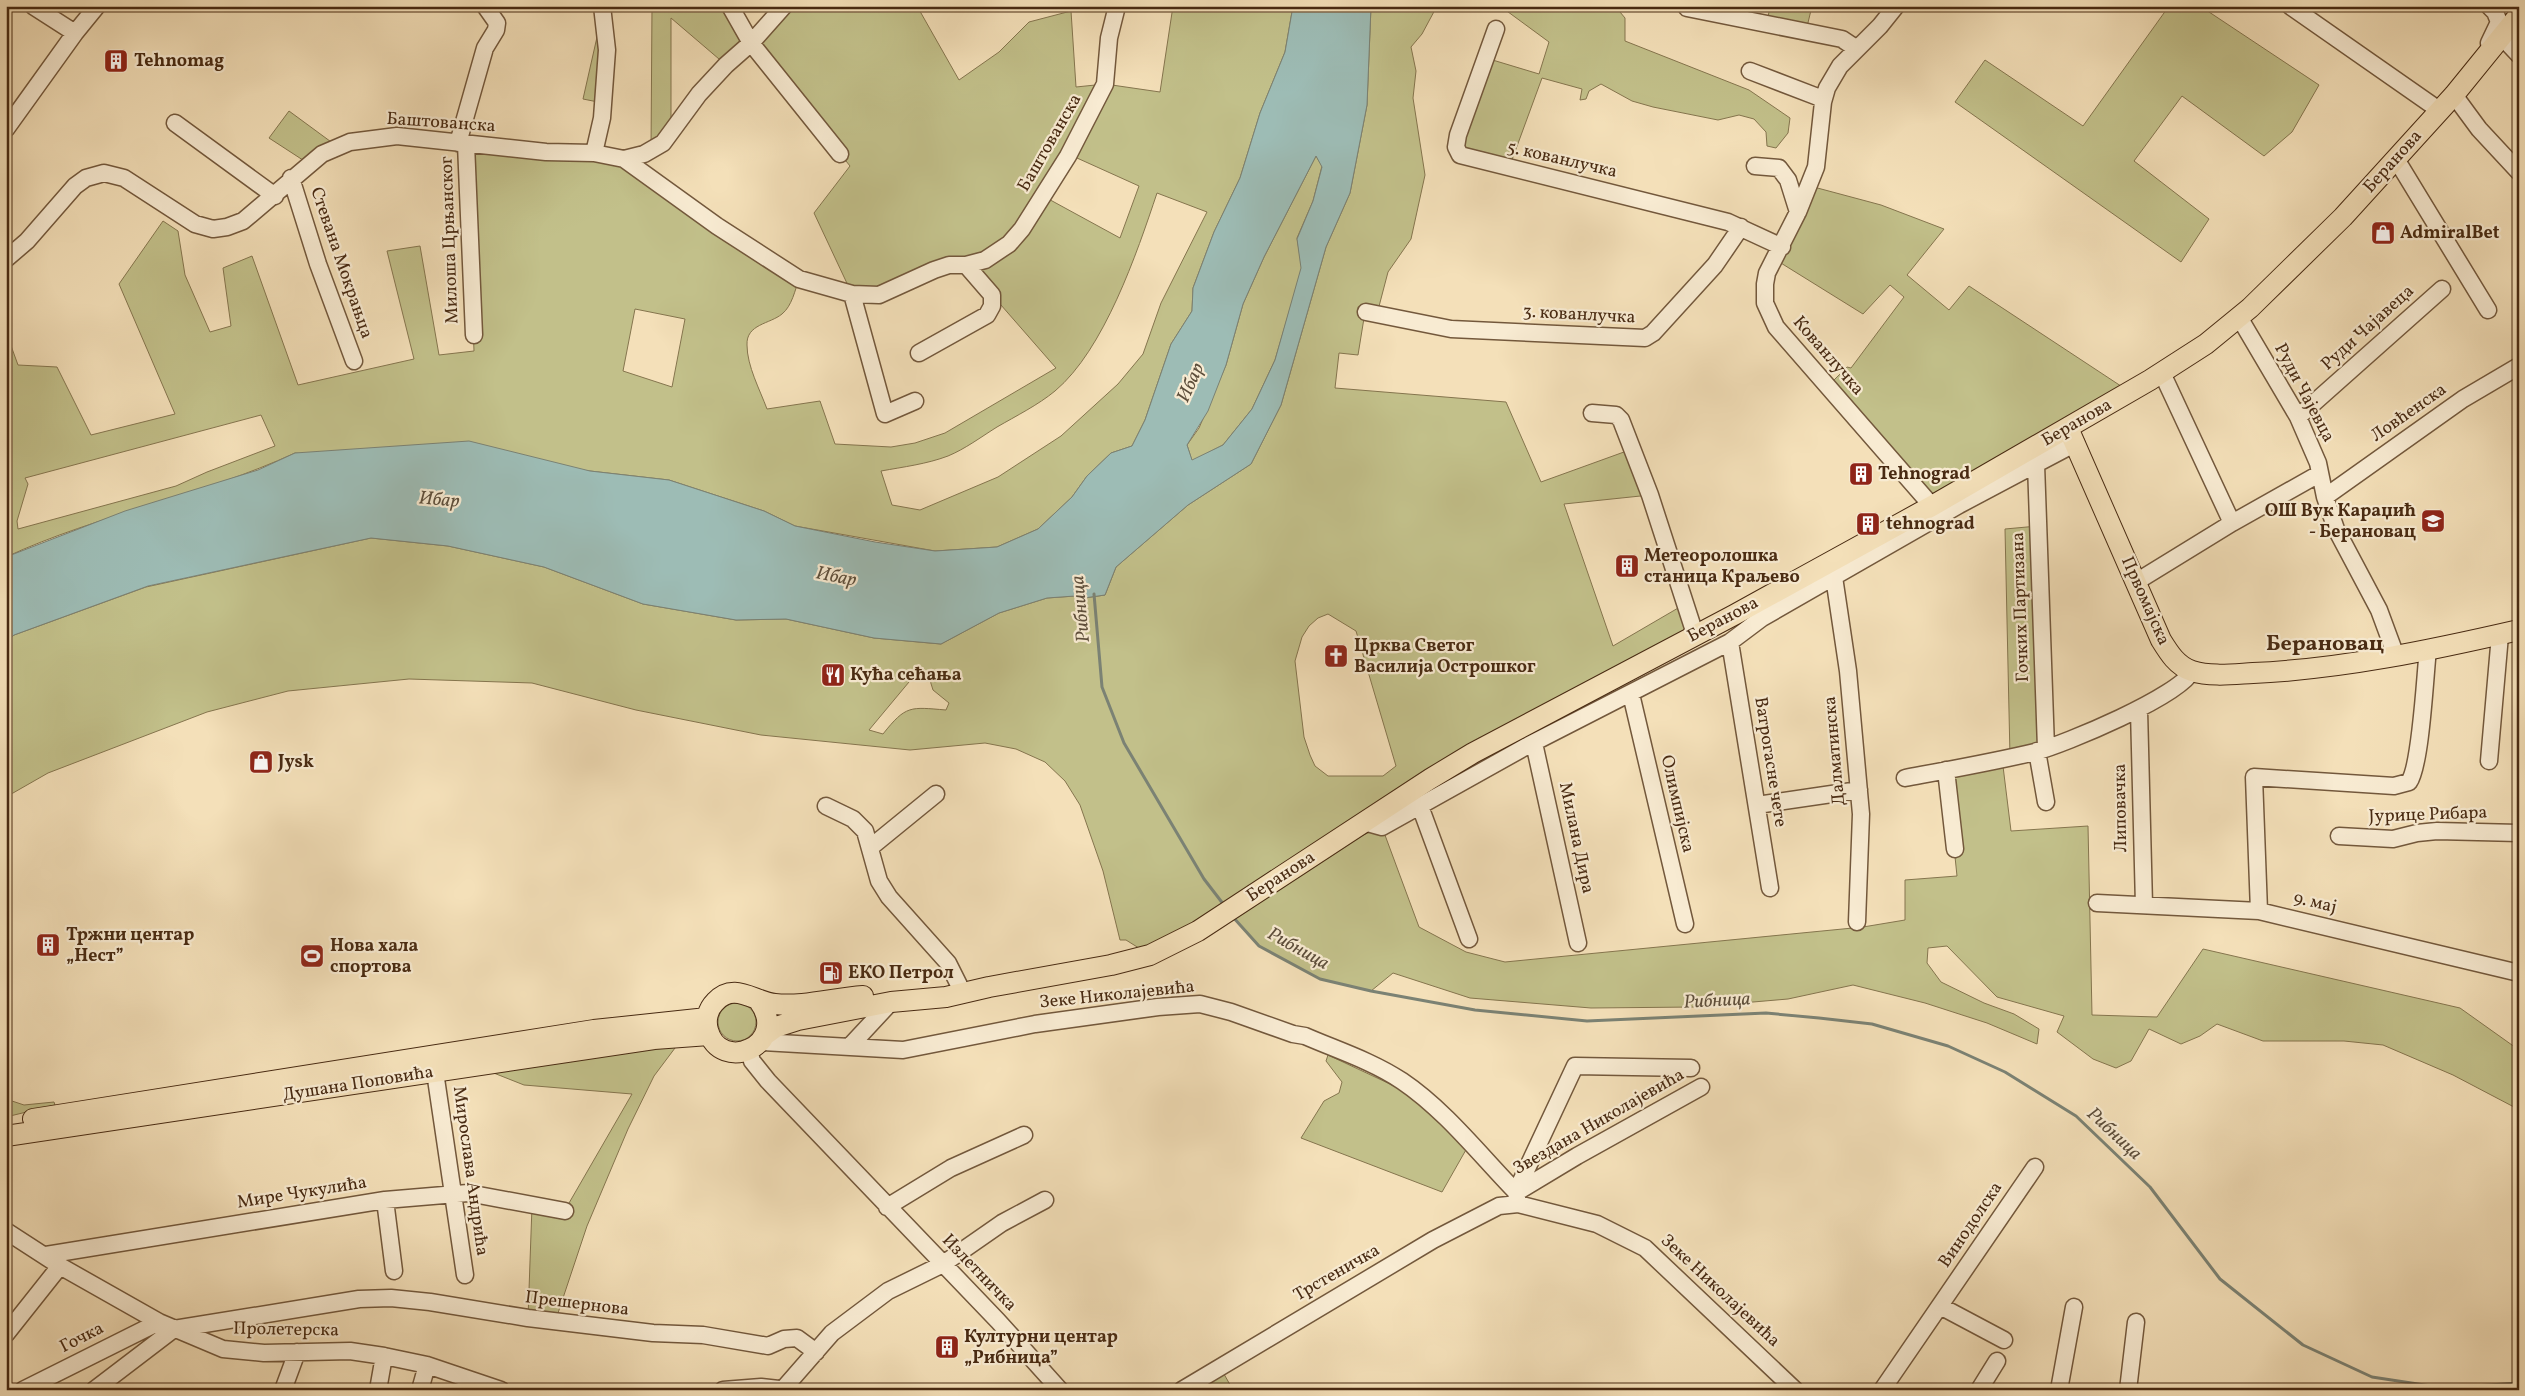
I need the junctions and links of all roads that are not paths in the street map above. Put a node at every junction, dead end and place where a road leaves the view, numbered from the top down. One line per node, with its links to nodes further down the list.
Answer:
1 (33, 6): 14 (street)
2 (97, 6): 14 (street)
3 (485, 6): 25 (street, Милоша Црњанског)
4 (602, 6): 26 (street)
5 (730, 6): 16 (street)
6 (784, 6): 16 (street)
7 (1117, 6): 38 (street, Баштованска)
8 (1896, 6): 17 (street, Кованлучка)
9 (2290, 6): 22 (street)
10 (2489, 6): 20 (street)
11 (1688, 8): 17 (street)
12 (2519, 15): 15 (main road, Беранова)
13 (1496, 29): 35 (street, 5. кованлучка)
14 (75, 33): 24 (street)
15 (2502, 37): 18 (street); 20 (main road, Беранова)
16 (752, 44): 27 (street); 28 (street)
17 (1857, 49): 21 (street, Кованлучка)
18 (2519, 55)
19 (1750, 71): 21 (street)
20 (2459, 90): 22 (main road, Беранова); 31 (street)
21 (1823, 99): 34 (street, Кованлучка)
22 (2440, 110): 29 (main road, Беранова)
23 (175, 123): 33 (street)
24 (6, 129)
25 (462, 143): 26 (street, Баштованска); 32 (street, Баштованска); 44 (street, Милоша Црњанског)
26 (594, 153): 28 (street, Баштованска)
27 (840, 154)
28 (624, 159): 40 (street, Баштованска)
29 (2396, 159): 41 (street); 43 (main road, Беранова)
30 (1756, 166): 34 (street)
31 (2519, 172)
32 (291, 178): 33 (street, Баштованска); 46 (street, Стевана Мокрањца)
33 (275, 196): 37 (street, Баштованска)
34 (1798, 212): 36 (street, Кованлучка)
35 (1741, 227): 36 (street, 5. кованлучка); 42 (street, 3. кованлучка)
36 (1782, 248): 57 (street, Кованлучка)
37 (6, 258)
38 (966, 265): 40 (street, Баштованска); 45 (street)
39 (2442, 288): 51 (street, Руди Чајавеца)
40 (852, 294): 49 (street)
41 (2488, 310)
42 (1366, 312)
43 (2240, 317): 48 (main road, Беранова); 51 (street, Руди Чајевца)
44 (474, 335)
45 (919, 353)
46 (354, 361)
47 (2519, 366): 56 (street, Ловћенска)
48 (2162, 373): 52 (main road, Беранова); 58 (street)
49 (915, 401)
50 (1592, 413): 63 (street)
51 (2298, 417): 54 (street, Руди Чајевца)
52 (2072, 436): 53 (street, Беранова); 57 (main road, Беранова); 60 (main road, Првомајска)
53 (2036, 464): 59 (street, Беранова); 71 (street, Гочких Партизана)
54 (2319, 474): 55 (street); 56 (street, Руди Чајевца)
55 (2301, 484): 56 (street); 58 (street)
56 (2324, 495): 66 (street, Руди Чајевца)
57 (1932, 506): 61 (main road, Беранова)
58 (2232, 522): 60 (street)
59 (1834, 577): 61 (street, Беранова); 75 (street, Далматинска)
60 (2136, 582): 67 (main road, Првомајска)
61 (1739, 623): 63 (main road, Беранова); 64 (street, Беранова)
62 (2509, 632): 65 (main road); 72 (street)
63 (1695, 634): 81 (main road, Беранова)
64 (1730, 642): 68 (street, Беранова); 80 (street, Ватрогасне чете)
65 (2428, 649): 66 (main road); 89 (street)
66 (2396, 656): 67 (main road)
67 (2192, 671): 69 (street)
68 (1631, 694): 70 (street, Беранова); 91 (street, Олимпијска)
69 (2139, 710): 71 (street); 88 (street, Липовачка)
70 (1534, 743): 79 (street, Беранова); 93 (street, Милана Дира)
71 (2041, 750): 73 (street); 77 (street, Гочких Партизана)
72 (2489, 761)
73 (1946, 770): 74 (street); 85 (street)
74 (1905, 778)
75 (1859, 790): 80 (street); 90 (street, Далматинска)
76 (936, 794): 84 (street)
77 (2046, 802)
78 (826, 806): 84 (street)
79 (1420, 806): 81 (street, Беранова); 92 (street)
80 (1757, 806): 86 (street, Ватрогасне чете)
81 (1364, 822): 96 (main road, Беранова)
82 (2519, 833): 83 (street, Јурице Рибара)
83 (2338, 836)
84 (871, 847): 95 (street)
85 (1956, 849)
86 (1770, 888)
87 (2097, 903): 88 (street, 9. мај)
88 (2144, 905): 89 (street, 9. мај)
89 (2259, 911): 94 (street, 9. мај)
90 (1857, 922)
91 (1685, 924)
92 (1470, 940)
93 (1578, 943)
94 (2519, 973)
95 (959, 985): 96 (main road); 97 (main road)
96 (989, 986): 98 (main road)
97 (759, 1001): 99 (main road); 100 (main road)
98 (891, 1002): 100 (main road); 101 (street)
99 (708, 1027): 100 (main road); 103 (main road, Душана Поповића); 105 (main road, Душана Поповића)
100 (752, 1045): 101 (street, Зеке Николајевића); 113 (street, Излетничка)
101 (851, 1045): 110 (street, Зеке Николајевића)
102 (1691, 1068): 110 (street, Звездана Николајевића)
103 (435, 1072): 107 (main road, Душана Поповића); 109 (street, Мирослава Андрића)
104 (1701, 1087): 110 (street, Звездана Николајевића)
105 (6, 1124)
106 (1024, 1135): 113 (street)
107 (6, 1136)
108 (2036, 1167): 121 (street, Винодолска)
109 (452, 1193): 111 (street, Мире Чукулића); 114 (street, Мире Чукулића); 120 (street, Мирослава Андрића)
110 (1517, 1198): 142 (street, Трстеничка); 143 (street, Зеке Николајевића)
111 (385, 1200): 116 (street, Мире Чукулића); 119 (street)
112 (1045, 1200): 117 (street)
113 (888, 1207): 117 (street, Излетничка)
114 (565, 1211)
115 (6, 1231): 116 (street, Пролетерска)
116 (46, 1255): 118 (street, Пролетерска)
117 (943, 1264): 129 (street); 141 (street, Излетничка)
118 (60, 1266): 123 (street, Пролетерска); 126 (street)
119 (394, 1272)
120 (465, 1275)
121 (1940, 1306): 127 (street); 144 (street, Винодолска)
122 (2074, 1307): 146 (street)
123 (159, 1322): 125 (street, Пролетерска); 135 (street, Гочка)
124 (2136, 1322): 147 (street)
125 (174, 1329): 128 (street, Пролетерска); 129 (street, Прешернова); 136 (street)
126 (6, 1334)
127 (2004, 1340)
128 (297, 1352): 130 (street, Пролетерска); 137 (street)
129 (816, 1352): 134 (street)
130 (384, 1356): 132 (street, Пролетерска); 138 (street)
131 (1997, 1361): 145 (street)
132 (427, 1365): 139 (street); 140 (street, Пролетерска)
133 (733, 1389): 134 (street)
134 (786, 1389)
135 (23, 1390)
136 (94, 1390)
137 (283, 1390)
138 (378, 1390)
139 (420, 1390)
140 (501, 1390)
141 (1060, 1390)
142 (1182, 1390)
143 (1795, 1390)
144 (1882, 1390)
145 (1979, 1390)
146 (2059, 1390)
147 (2128, 1390)

